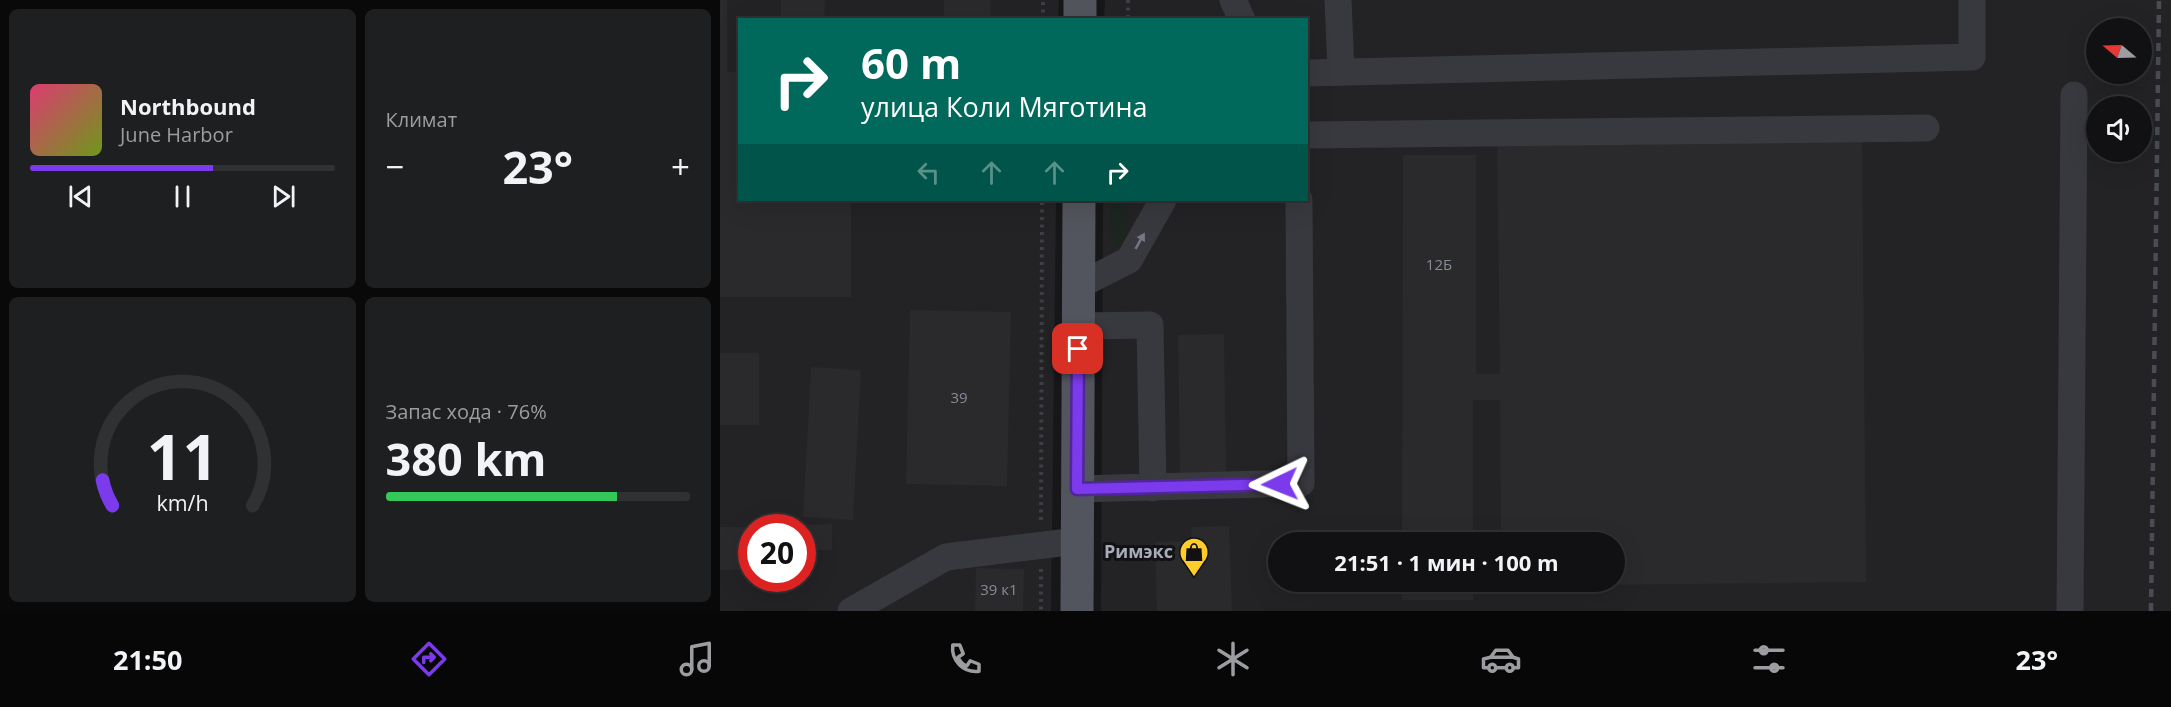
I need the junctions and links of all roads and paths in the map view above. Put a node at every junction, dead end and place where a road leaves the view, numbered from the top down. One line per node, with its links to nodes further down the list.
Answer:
1 (1043, 0): 7 (path)
2 (1080, 0): 8 (main road)
3 (1128, 0): 9 (path)
4 (1233, 0): 10 (lane)
5 (1338, 0): 11 (lane)
6 (1972, 0): 11 (lane)
7 (1043, 18)
8 (1080, 18)
9 (1128, 18)
10 (1241, 18)
11 (1341, 71): 12 (lane)
12 (1308, 73)
13 (2074, 94): 29 (lane)
14 (1926, 128): 15 (lane)
15 (1308, 135)
16 (1042, 201): 25 (path)
17 (1079, 201): 20 (main road)
18 (1162, 201): 20 (lane, one-way to 18)
19 (1299, 201): 22 (lane)
20 (1078, 286): 21 (main road)
21 (1078, 326): 22 (lane); 23 (main road)
22 (1153, 488): 23 (lane)
23 (1077, 489): 24 (main road)
24 (1077, 541): 25 (lane); 28 (main road)
25 (1040, 546): 26 (lane); 27 (path)
26 (851, 611)
27 (1041, 611)
28 (1077, 611)
29 (2070, 611)

